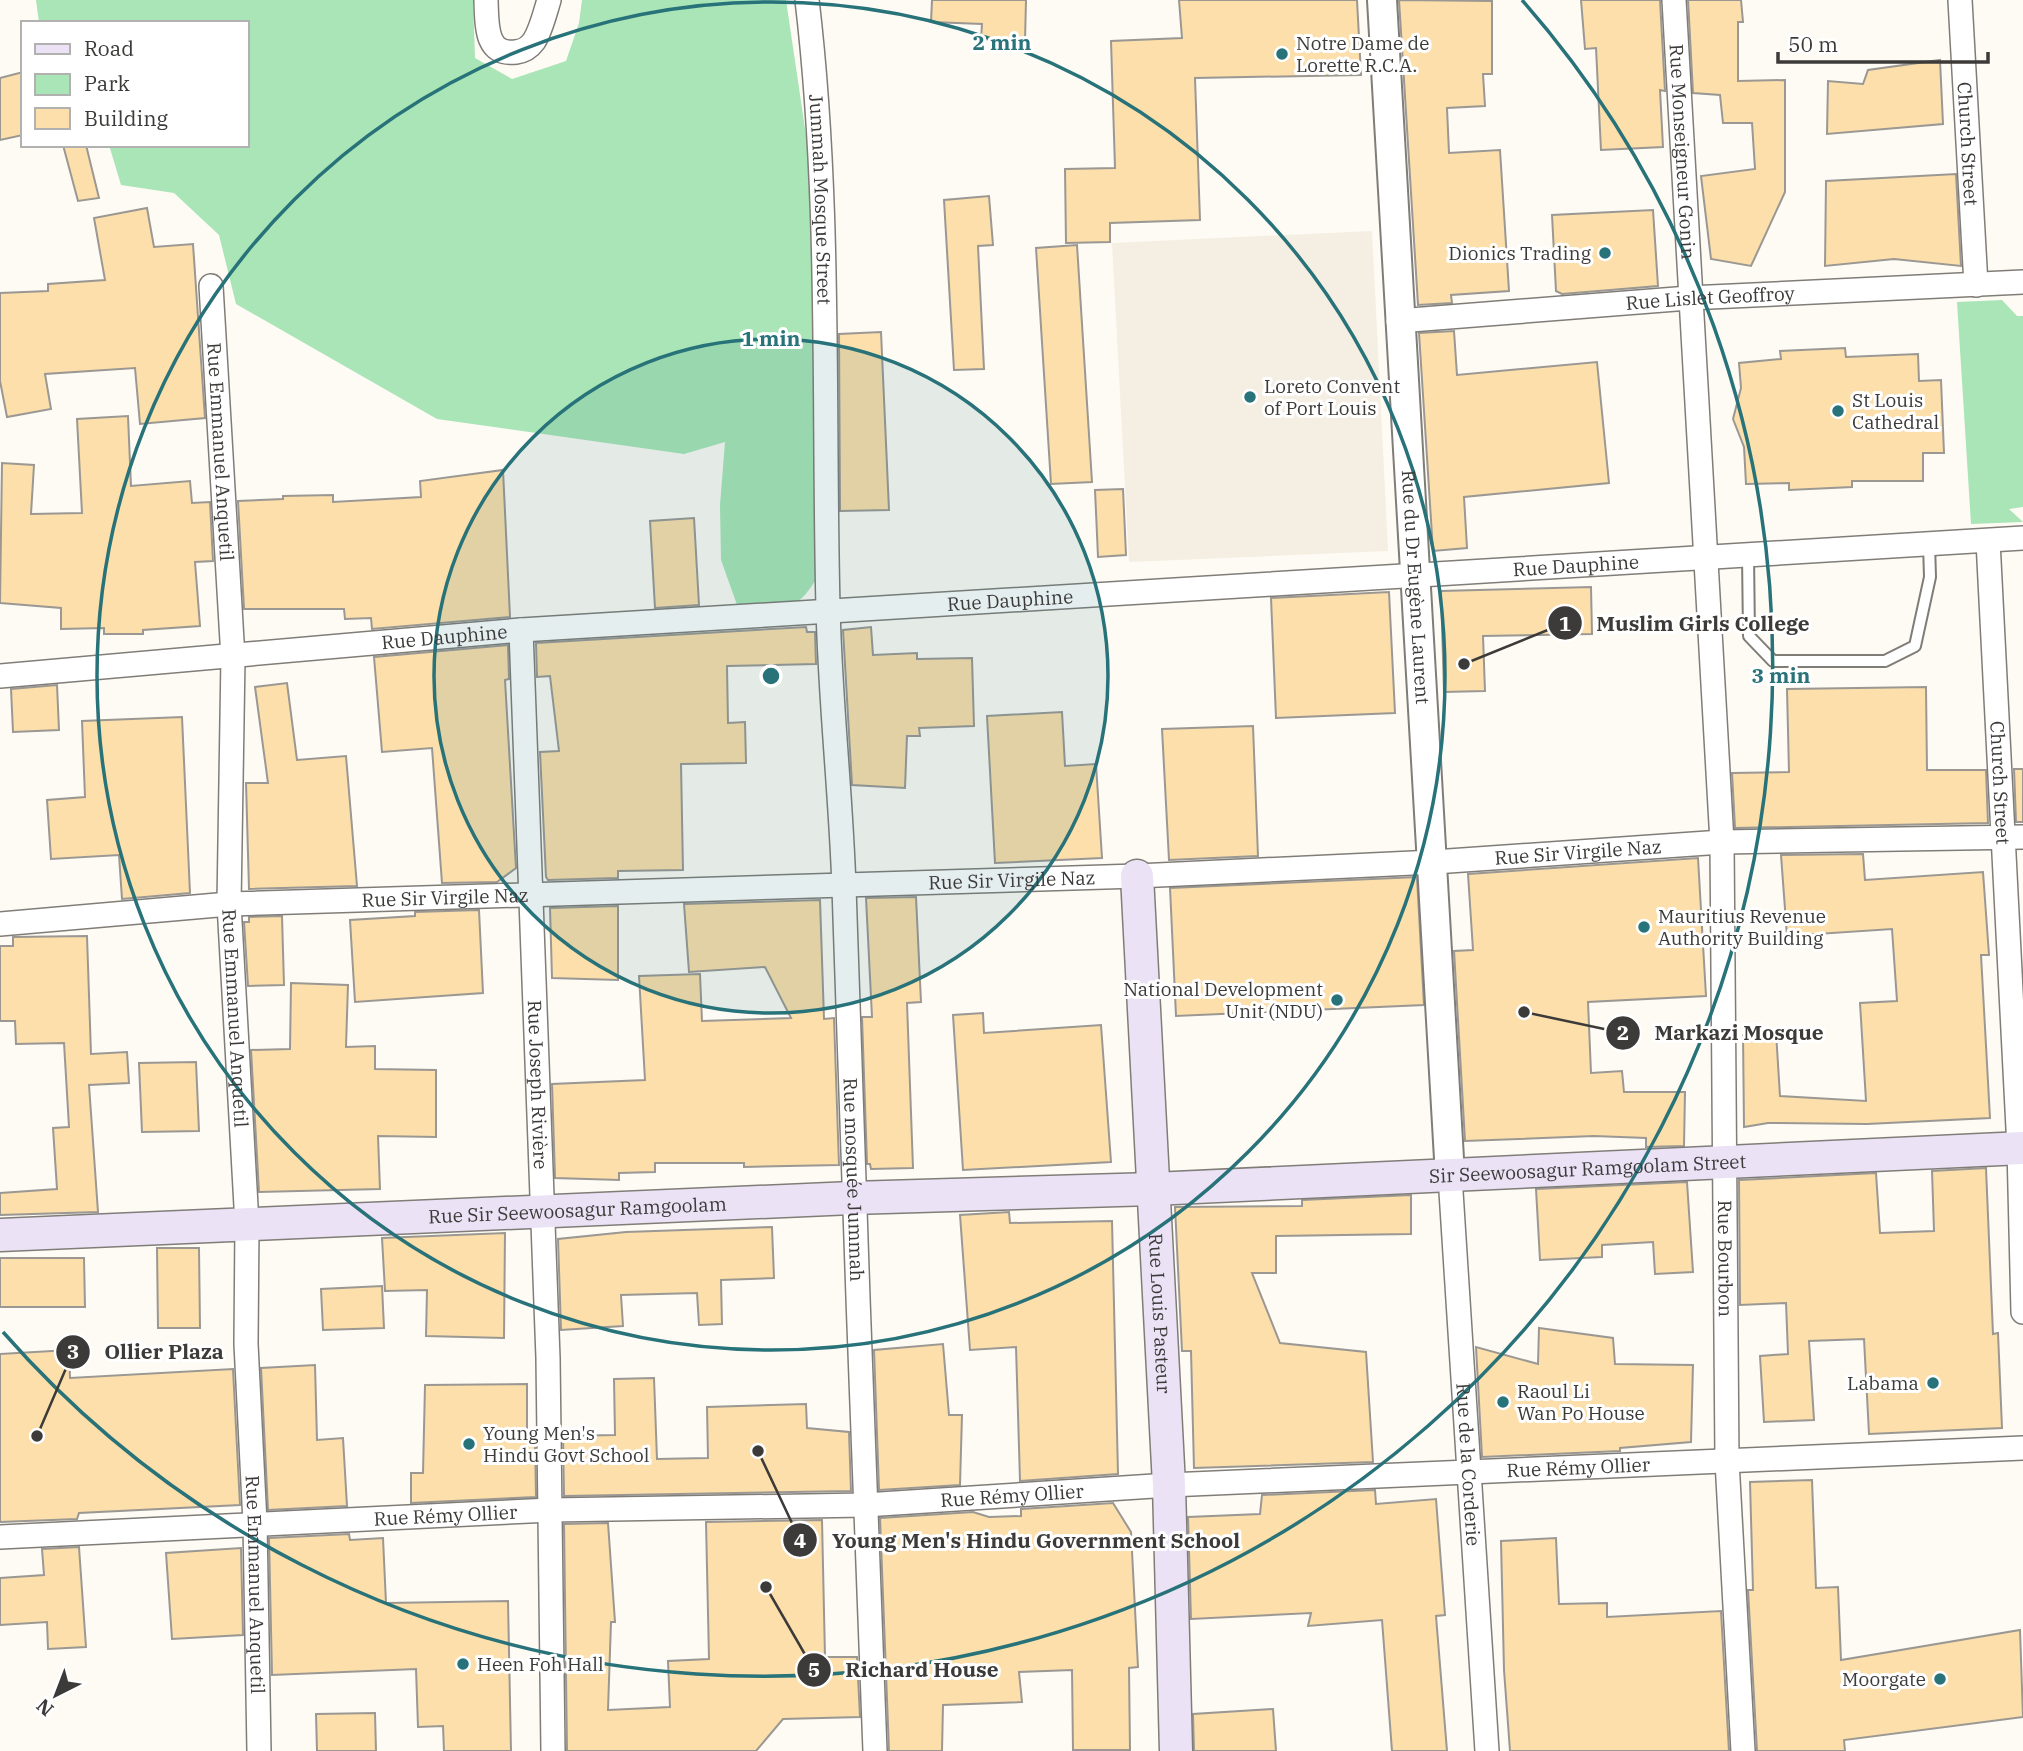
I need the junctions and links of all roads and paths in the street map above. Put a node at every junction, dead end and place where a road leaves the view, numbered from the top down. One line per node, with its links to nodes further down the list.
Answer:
1 (486, 0): 2 (street)
2 (549, 0)
3 (807, 0): 18 (street, Jummah Mosque Street)
4 (1382, 0): 11 (street, Rue du Dr Eugène Laurent)
5 (1674, 0): 10 (street, Rue Monseigneur Gonin)
6 (1960, 0): 8 (street, Church Street)
7 (2023, 282): 8 (street, Rue Lislet Geoffroy)
8 (1976, 285): 10 (street, Rue Lislet Geoffroy)
9 (211, 286): 20 (street, Rue Emmanuel Anquetil)
10 (1689, 298): 11 (street, Rue Lislet Geoffroy); 16 (street, Rue Monseigneur Gonin)
11 (1398, 321): 17 (street, Rue du Dr Eugène Laurent)
12 (2023, 538): 13 (street, Rue Dauphine)
13 (1988, 541): 14 (street, Rue Dauphine); 22 (street, Church Street)
14 (1929, 544): 15 (street, Rue Dauphine); 15 (lane)
15 (1748, 553): 16 (street, Rue Dauphine)
16 (1706, 555): 17 (street, Rue Dauphine); 23 (street, Rue Bourbon)
17 (1416, 574): 18 (street, Rue Dauphine); 24 (street, Rue du Dr Eugène Laurent)
18 (828, 609): 19 (street, Rue Dauphine); 26 (street, Rue mosquée Jummah)
19 (520, 630): 20 (street, Rue Dauphine); 27 (street, Rue Joseph Rivière)
20 (233, 658): 21 (street, Rue Dauphine); 28 (street, Rue Emmanuel Anquetil)
21 (0, 676)
22 (2014, 837): 23 (street, Rue Sir Virgile Naz); 30 (street, Church Street)
23 (1721, 842): 24 (street, Rue Sir Virgile Naz); 31 (street, Rue Bourbon)
24 (1434, 862): 25 (street, Rue Sir Virgile Naz); 32 (street, Rue du Dr Eugène Laurent)
25 (1137, 876): 26 (street, Rue Sir Virgile Naz); 33 (main road, Rue Louis Pasteur)
26 (844, 883): 27 (street, Rue Sir Virgile Naz); 34 (street, Rue mosquée Jummah)
27 (531, 895): 28 (street, Rue Sir Virgile Naz); 35 (street, Rue Joseph Rivière)
28 (229, 904): 29 (street, Rue Sir Virgile Naz); 36 (street, Rue Emmanuel Anquetil)
29 (0, 924)
30 (2021, 1148): 31 (main road, Sir Seewoosagur Ramgoolam Street); 38 (street, Church Street)
31 (1724, 1161): 32 (main road, Sir Seewoosagur Ramgoolam Street); 40 (street, Rue Bourbon)
32 (1450, 1176): 33 (main road, Sir Seewoosagur Ramgoolam Street); 41 (street, Rue de la Corderie)
33 (1153, 1189): 34 (main road, Rue Sir Seewoosagur Ramgoolam); 42 (main road, Rue Louis Pasteur)
34 (852, 1198): 35 (main road, Rue Sir Seewoosagur Ramgoolam); 43 (street, Rue mosquée Jummah)
35 (541, 1212): 36 (main road, Rue Sir Seewoosagur Ramgoolam); 44 (street, Rue Joseph Rivière)
36 (247, 1224): 37 (main road, Rue Sir Seewoosagur Ramgoolam); 45 (street, Rue Emmanuel Anquetil)
37 (0, 1235)
38 (2023, 1312)
39 (2023, 1448): 40 (street, Rue Rémy Ollier)
40 (1727, 1461): 41 (street, Rue Rémy Ollier); 52 (street, Rue Bourbon)
41 (1468, 1471): 42 (street, Rue Rémy Ollier); 51 (street, Rue de la Corderie)
42 (1169, 1485): 43 (street, Rue Rémy Ollier); 50 (main road, Rue Louis Pasteur)
43 (865, 1505): 44 (street, Rue Rémy Ollier); 49 (street, Rue mosquée Jummah)
44 (551, 1510): 45 (street, Rue Rémy Ollier); 48 (street, Rue Joseph Rivière)
45 (255, 1523): 46 (street, Rue Rémy Ollier); 47 (street, Rue Emmanuel Anquetil)
46 (0, 1537)
47 (259, 1751)
48 (553, 1751)
49 (874, 1751)
50 (1176, 1751)
51 (1487, 1751)
52 (1743, 1751)

